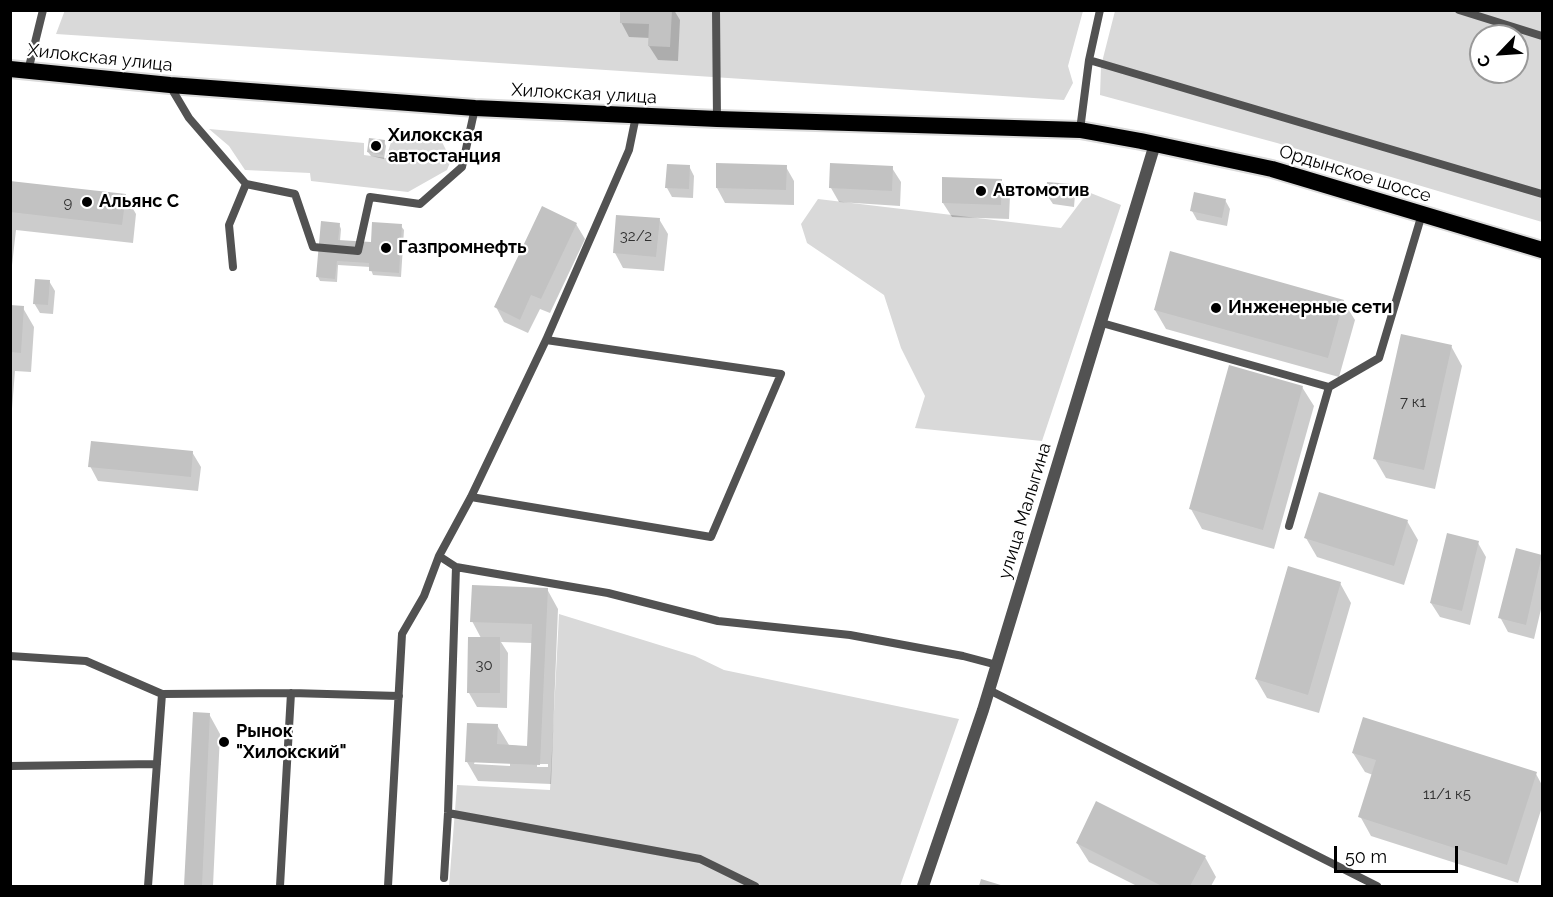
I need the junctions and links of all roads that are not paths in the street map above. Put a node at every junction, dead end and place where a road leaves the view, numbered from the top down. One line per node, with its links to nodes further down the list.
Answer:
1 (43, 10): 8 (lane)
2 (716, 10): 12 (lane)
3 (1100, 10): 6 (lane)
4 (1459, 10): 5 (lane)
5 (1542, 36)
6 (1089, 60): 13 (lane); 16 (lane)
7 (10, 69): 8 (highway, Хилокская улица)
8 (28, 71): 9 (highway, Хилокская улица)
9 (170, 85): 10 (highway, Хилокская улица); 15 (lane)
10 (475, 108): 11 (highway, Хилокская улица); 15 (lane)
11 (636, 116): 12 (highway, Хилокская улица); 21 (lane)
12 (717, 119): 13 (highway, Хилокская улица)
13 (1080, 130): 14 (highway, Хилокская улица)
14 (1155, 144): 17 (highway, Ордынское шоссе); 20 (street, улица Малыгина)
15 (246, 184): 19 (lane)
16 (1542, 194)
17 (1422, 214): 18 (highway, Ордынское шоссе); 22 (lane)
18 (1542, 250)
19 (232, 267)
20 (1101, 323): 22 (lane); 28 (street, улица Малыгина)
21 (546, 340): 23 (lane); 23 (lane)
22 (1329, 387): 24 (lane)
23 (471, 497): 25 (lane)
24 (1289, 526)
25 (439, 556): 26 (lane); 32 (lane)
26 (456, 567): 28 (lane); 35 (lane)
27 (10, 656): 31 (lane)
28 (997, 665): 29 (street, улица Малыгина)
29 (989, 690): 41 (street, улица Малыгина); 42 (lane)
30 (291, 693): 31 (lane); 32 (lane); 38 (lane)
31 (162, 694): 33 (lane)
32 (399, 696): 39 (lane)
33 (157, 764): 34 (lane); 37 (lane)
34 (10, 766)
35 (448, 813): 36 (lane); 40 (lane)
36 (444, 878)
37 (148, 886)
38 (280, 886)
39 (388, 886)
40 (756, 886)
41 (923, 886)
42 (1377, 886)

